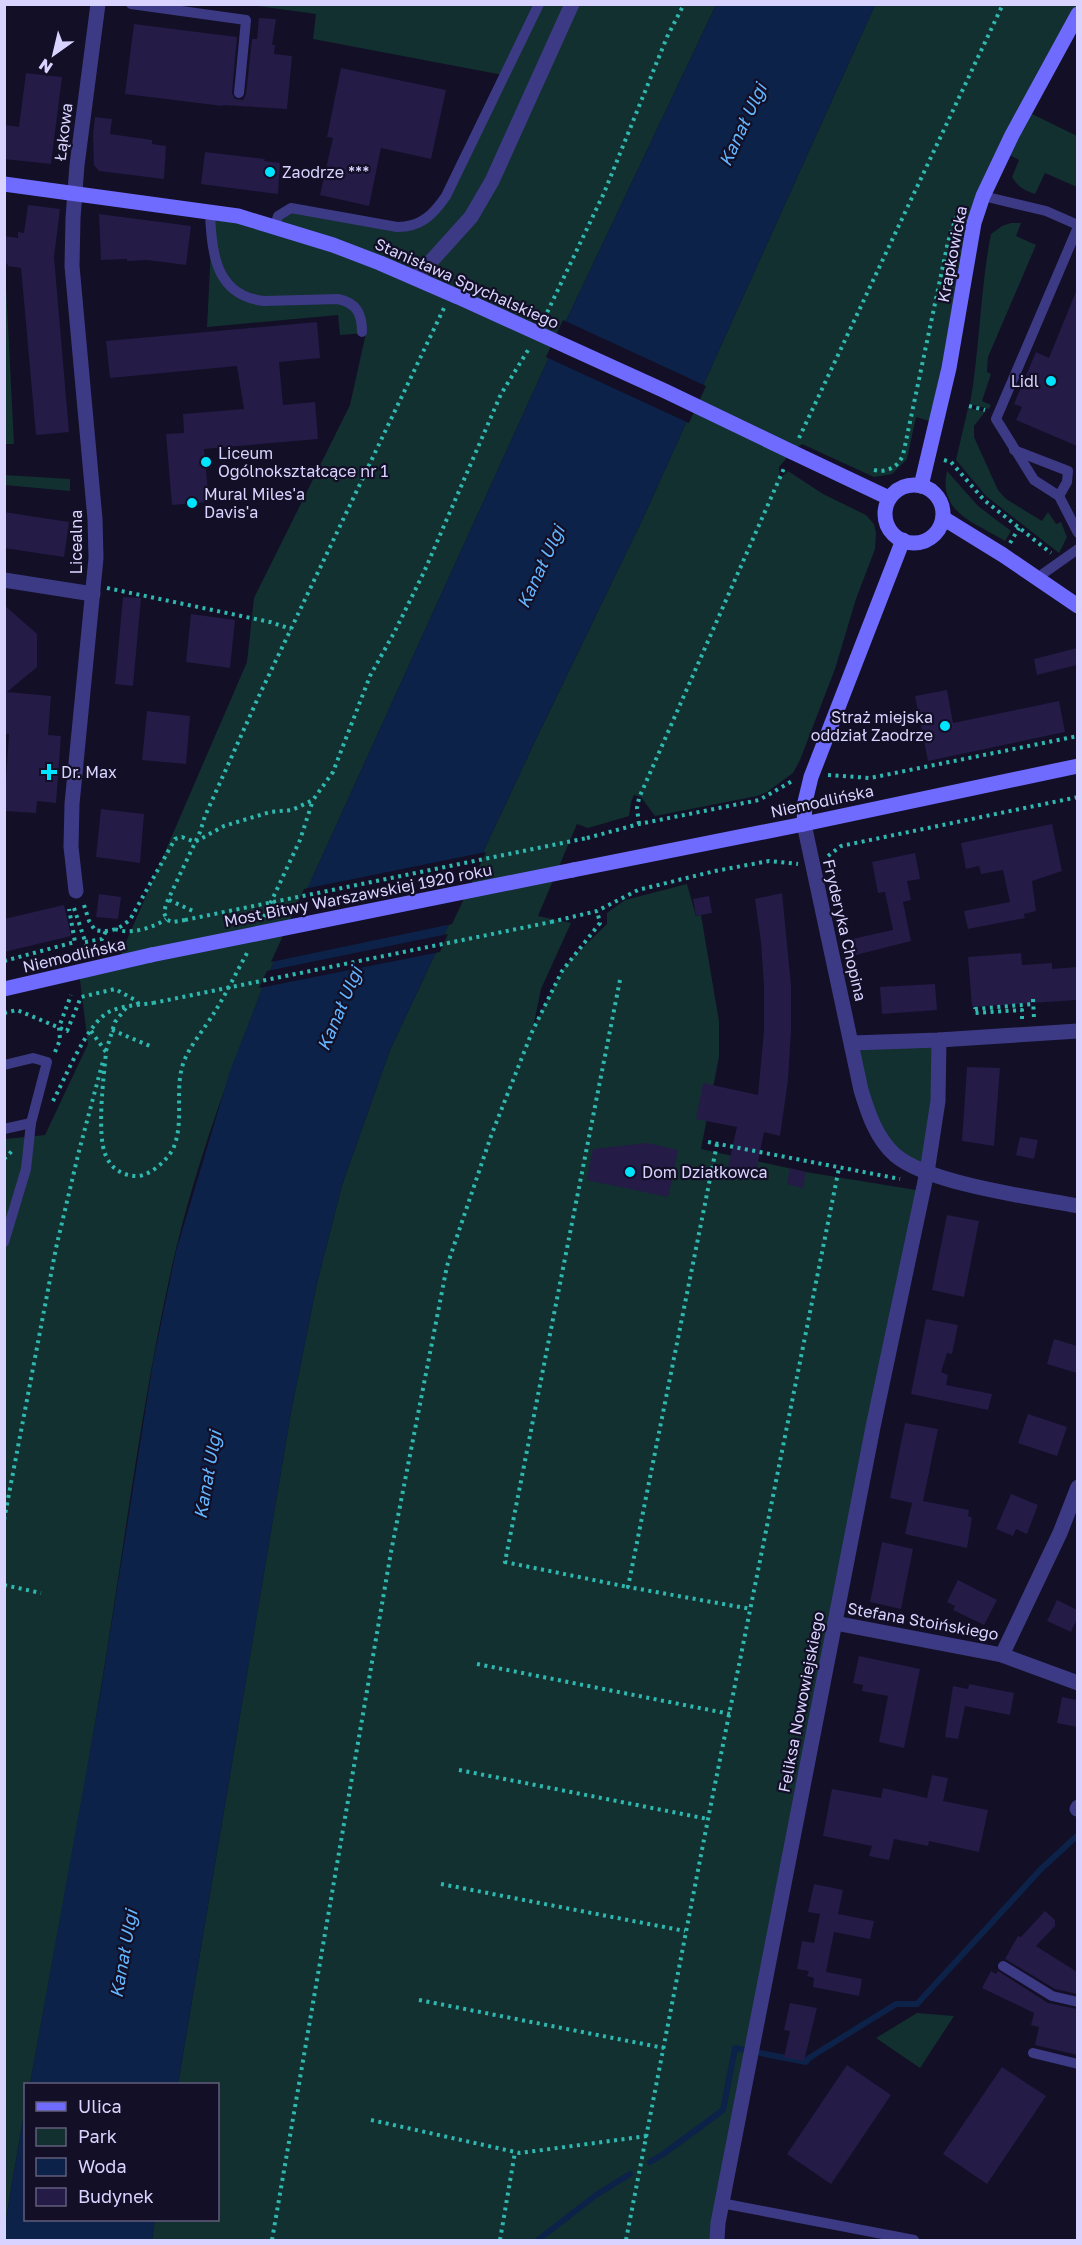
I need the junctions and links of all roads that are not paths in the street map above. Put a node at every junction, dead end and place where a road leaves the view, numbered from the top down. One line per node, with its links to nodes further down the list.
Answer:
1 (98, 4): 8 (street, Łąkowa)
2 (130, 4): 6 (lane)
3 (539, 4): 11 (lane)
4 (572, 4): 13 (street)
5 (1077, 14): 9 (street, Krapkowicka)
6 (239, 93)
7 (4, 184): 8 (street, Stanisława Spychalskiego)
8 (75, 193): 10 (street, Stanisława Spychalskiego); 25 (street, Licealna)
9 (983, 196): 12 (lane); 16 (street, Krapkowicka)
10 (210, 211): 11 (street, Stanisława Spychalskiego); 14 (lane)
11 (275, 226): 13 (street, Stanisława Spychalskiego)
12 (1077, 226): 15 (lane)
13 (416, 278): 18 (street, Stanisława Spychalskiego, bridge)
14 (362, 332)
15 (1014, 450): 17 (lane); 17 (lane)
16 (921, 486): 18 (street); 19 (street)
17 (1059, 496): 20 (lane)
18 (890, 498): 21 (street)
19 (943, 518): 21 (street); 24 (street)
20 (1077, 533)
21 (903, 540): 28 (street)
22 (1077, 549): 24 (lane)
23 (4, 579): 25 (street)
24 (1039, 579): 26 (street)
25 (94, 589): 30 (street, Licealna)
26 (1077, 606)
27 (1077, 766): 28 (street, Niemodlińska)
28 (804, 824): 29 (street, Niemodlińska); 35 (street, Fryderyka Chopina)
29 (573, 870): 31 (street, Most Bitwy Warszawskiej 1920 roku, bridge)
30 (77, 898)
31 (151, 955): 32 (street, Niemodlińska)
32 (4, 989)
33 (1077, 1031): 34 (street)
34 (939, 1040): 35 (street); 39 (street, Feliksa Nowowiejskiego)
35 (852, 1043): 39 (street, Fryderyka Chopina)
36 (4, 1065): 37 (lane)
37 (31, 1122): 38 (lane); 41 (lane)
38 (4, 1129)
39 (925, 1178): 40 (street, Fryderyka Chopina); 43 (street, Feliksa Nowowiejskiego)
40 (1077, 1206)
41 (4, 1242)
42 (1077, 1487): 44 (street, Stefana Stoińskiego)
43 (835, 1623): 44 (street, Stefana Stoińskiego); 50 (street, Feliksa Nowowiejskiego)
44 (1002, 1655): 45 (street)
45 (1077, 1683)
46 (1003, 1966): 47 (lane)
47 (1077, 2002)
48 (1033, 2053): 49 (lane)
49 (1077, 2064)
50 (721, 2203): 51 (street, Feliksa Nowowiejskiego); 52 (lane)
51 (717, 2241)
52 (914, 2241)

